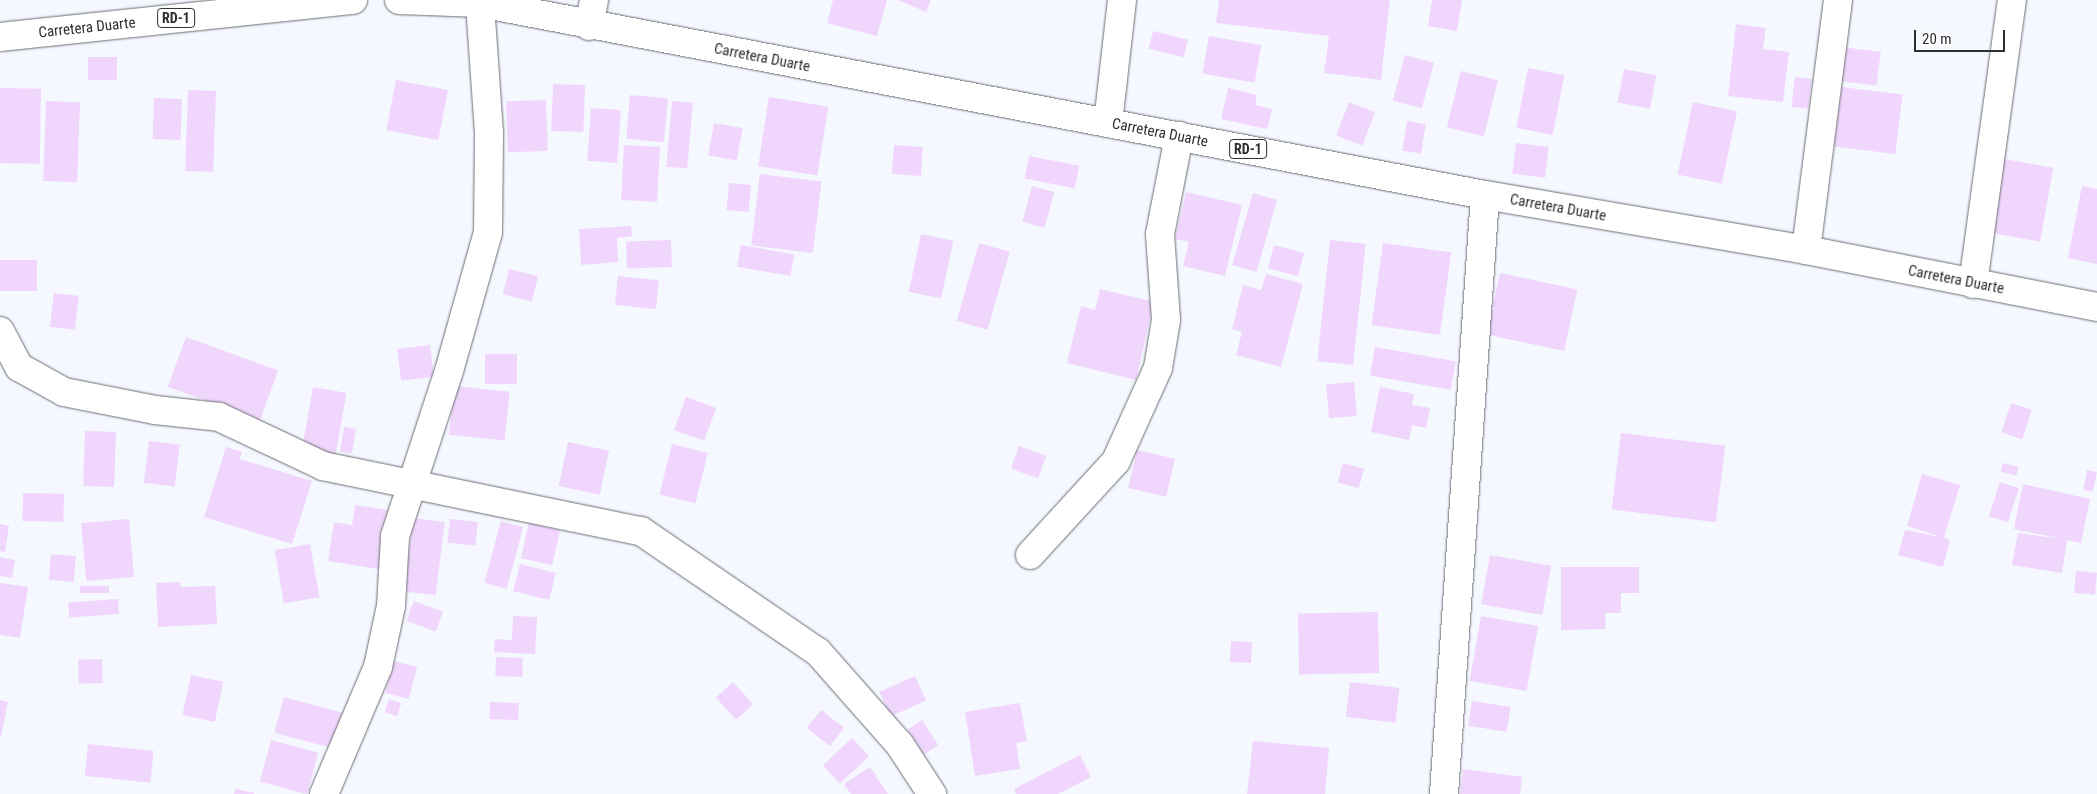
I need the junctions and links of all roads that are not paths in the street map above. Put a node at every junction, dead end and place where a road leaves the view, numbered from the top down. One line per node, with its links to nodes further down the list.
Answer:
1 (353, 0): 8 (street, Carretera Duarte / RD-1)
2 (398, 0): 6 (street, Carretera Duarte / RD-1)
3 (1122, 0): 9 (street)
4 (1838, 0): 12 (street)
5 (2012, 0): 13 (street)
6 (480, 3): 7 (street, Carretera Duarte / RD-1); 16 (street)
7 (592, 13): 9 (street, Carretera Duarte / RD-1)
8 (0, 37)
9 (1108, 123): 10 (street, Carretera Duarte / RD-1)
10 (1178, 136): 11 (street, Carretera Duarte / RD-1); 17 (street)
11 (1485, 195): 12 (street, Carretera Duarte / RD-1); 20 (street)
12 (1806, 250): 13 (street, Carretera Duarte / RD-1)
13 (1973, 284): 14 (street, Carretera Duarte / RD-1)
14 (2097, 307)
15 (0, 331): 16 (street)
16 (412, 486): 18 (street); 19 (street)
17 (1030, 555)
18 (324, 794)
19 (932, 794)
20 (1444, 794)

